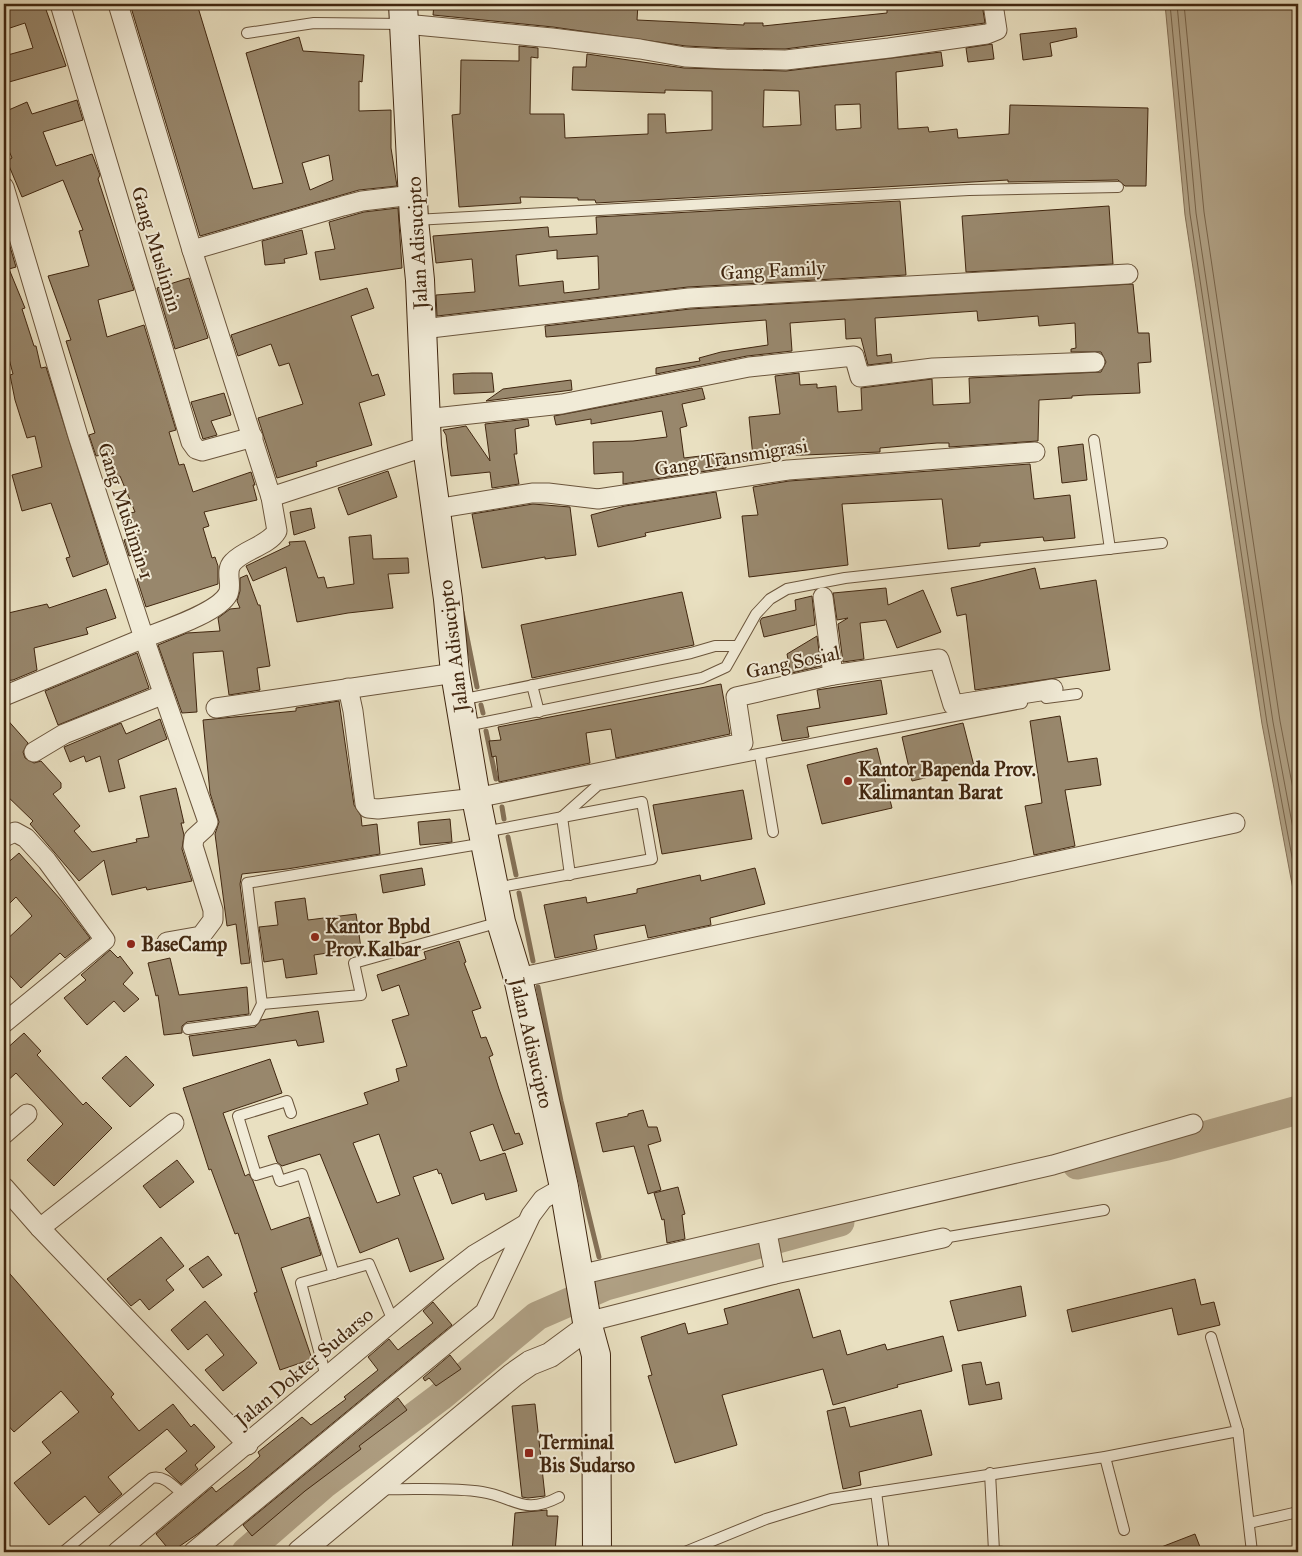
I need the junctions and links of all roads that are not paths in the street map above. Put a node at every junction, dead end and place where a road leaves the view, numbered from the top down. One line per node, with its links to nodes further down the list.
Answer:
1 (60, 4): 14 (street, Gang Muslimin)
2 (118, 4): 9 (street)
3 (993, 4): 4 (street)
4 (404, 14): 5 (lane); 8 (main road, Jalan Adisucipto)
5 (247, 34)
6 (4, 187): 22 (street, Gang Muslimin 1)
7 (1118, 187): 8 (lane)
8 (414, 208): 9 (street); 11 (main road, Jalan Adisucipto)
9 (192, 250): 14 (street)
10 (1128, 274): 11 (street, Gang Family)
11 (422, 329): 13 (main road, Jalan Adisucipto)
12 (1095, 362): 13 (street)
13 (426, 432): 17 (street); 18 (main road, Jalan Adisucipto)
14 (253, 437): 17 (street)
15 (1094, 440): 20 (lane)
16 (1035, 452): 18 (street, Gang Transmigrasi)
17 (271, 497): 22 (street)
18 (435, 509): 24 (main road, Jalan Adisucipto)
19 (1162, 543): 20 (lane)
20 (1110, 549): 23 (lane)
21 (823, 597): 25 (street)
22 (144, 638): 30 (street, Gang Muslimin 1); 31 (street)
23 (737, 646): 26 (lane); 33 (lane)
24 (455, 673): 27 (street); 34 (main road, Jalan Adisucipto)
25 (833, 675): 28 (street, Gang Sosial); 37 (street, Gang Sosial)
26 (532, 686): 33 (lane); 34 (lane)
27 (348, 688): 32 (street); 37 (street)
28 (1053, 689)
29 (1077, 694): 36 (lane)
30 (162, 695): 35 (street); 46 (street, Gang Muslimin 1)
31 (4, 696)
32 (216, 708)
33 (539, 712): 34 (lane)
34 (461, 713): 37 (main road, Jalan Adisucipto)
35 (34, 752)
36 (760, 755): 38 (lane); 40 (lane)
37 (476, 798): 42 (main road, Jalan Adisucipto)
38 (562, 818): 42 (lane); 43 (lane); 43 (lane)
39 (1235, 823): 47 (street)
40 (772, 832)
41 (4, 836): 49 (street)
42 (484, 838): 44 (main road, Jalan Adisucipto); 48 (lane)
43 (570, 874): 44 (lane)
44 (494, 888): 45 (main road, Jalan Adisucipto)
45 (501, 922): 47 (main road, Jalan Adisucipto); 48 (lane)
46 (168, 942)
47 (518, 978): 57 (main road, Jalan Adisucipto)
48 (262, 1004): 50 (lane)
49 (4, 1023)
50 (188, 1030)
51 (291, 1113): 64 (lane)
52 (27, 1114): 55 (street)
53 (174, 1123): 60 (street)
54 (1194, 1124): 61 (street)
55 (4, 1134)
56 (4, 1187): 60 (street)
57 (564, 1187): 59 (street); 65 (main road, Jalan Adisucipto)
58 (1104, 1210): 62 (lane)
59 (526, 1224): 66 (street, Jalan Dokter Sudarso); 84 (street)
60 (40, 1228): 72 (street)
61 (766, 1233): 63 (street); 65 (street)
62 (943, 1238): 63 (street)
63 (773, 1267): 65 (street)
64 (334, 1274): 66 (lane); 70 (lane)
65 (583, 1300): 68 (main road, Jalan Adisucipto); 69 (street)
66 (393, 1321): 70 (street, Jalan Dokter Sudarso)
67 (1211, 1337): 71 (lane)
68 (596, 1354): 69 (street); 86 (main road, Jalan Adisucipto)
69 (550, 1355): 75 (street)
70 (326, 1377): 72 (street, Jalan Dokter Sudarso)
71 (1238, 1431): 73 (lane); 80 (lane)
72 (248, 1445): 77 (street, Jalan Dokter Sudarso)
73 (1105, 1457): 74 (lane); 81 (lane)
74 (990, 1473): 76 (lane); 89 (lane)
75 (377, 1489): 78 (lane); 85 (street)
76 (876, 1492): 87 (lane); 88 (lane)
77 (184, 1495): 82 (lane); 83 (street, Jalan Dokter Sudarso)
78 (559, 1498)
79 (1298, 1512): 80 (lane)
80 (1249, 1523): 90 (lane)
81 (1124, 1530)
82 (63, 1552)
83 (117, 1552)
84 (192, 1552)
85 (300, 1552)
86 (597, 1552)
87 (685, 1552)
88 (884, 1552)
89 (1004, 1552)
90 (1252, 1552)

